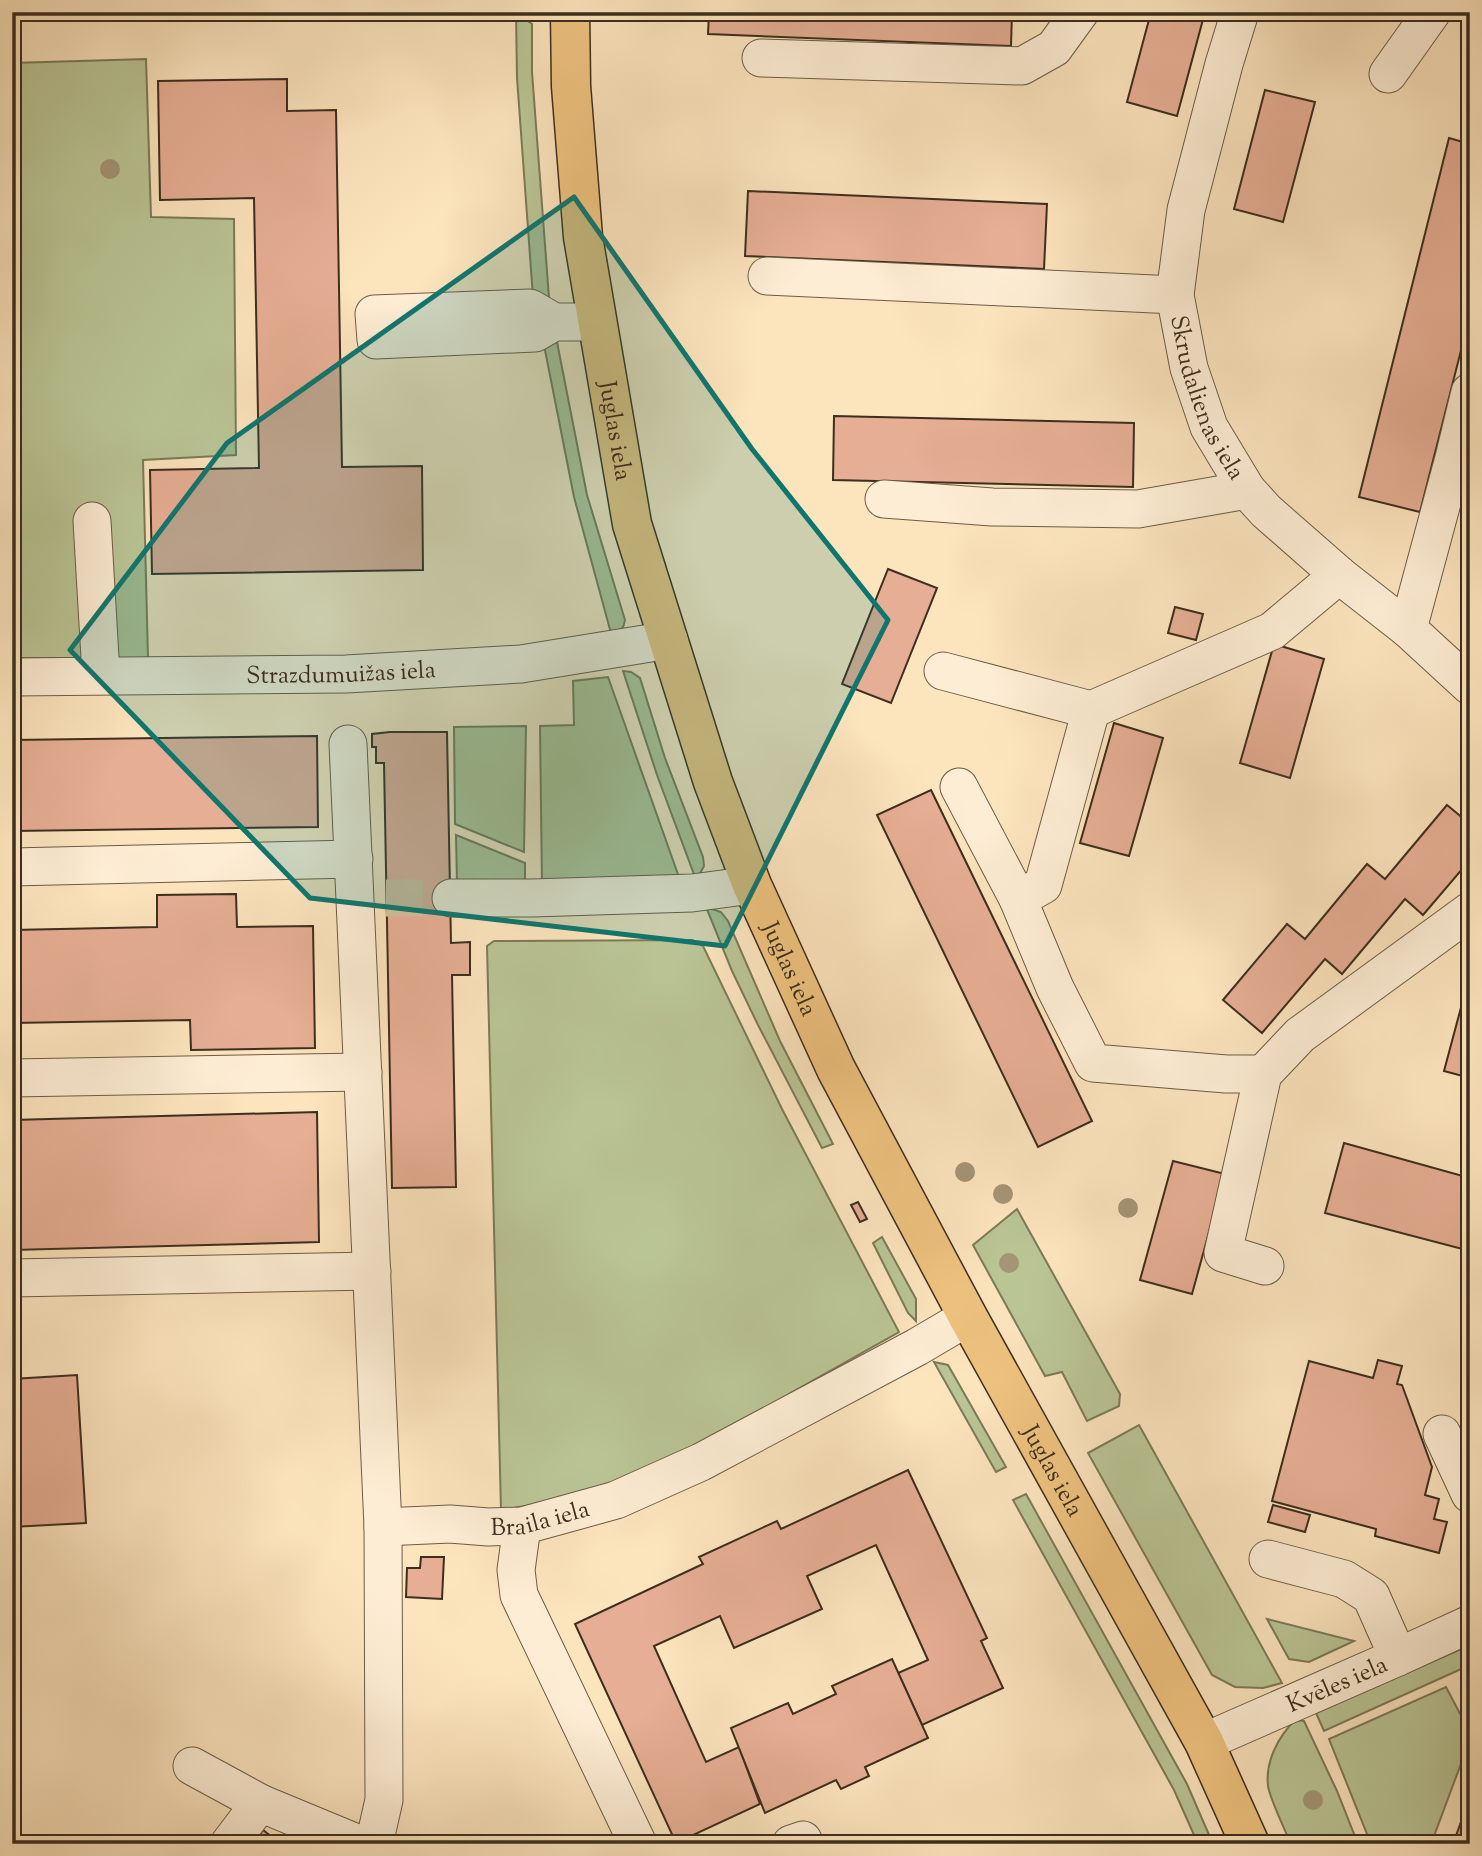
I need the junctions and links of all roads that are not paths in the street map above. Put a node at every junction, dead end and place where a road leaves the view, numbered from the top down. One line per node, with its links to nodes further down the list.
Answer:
1 (569, 12): 10 (main road, Juglas iela)
2 (1080, 12): 5 (street)
3 (1240, 12): 8 (street, Skrudalienas iela)
4 (1432, 12): 6 (street)
5 (761, 58)
6 (1388, 74)
7 (767, 276): 8 (street)
8 (1175, 295): 13 (street, Skrudalienas iela)
9 (554, 322): 10 (street)
10 (596, 322): 18 (main road, Juglas iela)
11 (1470, 392): 12 (street)
12 (1462, 461): 17 (street)
13 (1247, 490): 14 (street); 16 (street, Skrudalienas iela)
14 (884, 499)
15 (92, 521): 20 (street)
16 (1339, 575): 17 (street, Skrudalienas iela); 23 (street)
17 (1408, 629): 22 (street, Skrudalienas iela)
18 (668, 640): 20 (street, Strazdumuižas iela); 28 (main road, Juglas iela)
19 (943, 671): 23 (street)
20 (101, 675): 21 (street, Strazdumuižas iela)
21 (12, 677)
22 (1470, 686)
23 (1091, 710): 30 (street)
24 (348, 744): 26 (street)
25 (959, 787): 30 (street)
26 (354, 859): 27 (street); 32 (street)
27 (12, 867)
28 (752, 885): 29 (street); 38 (main road, Juglas iela)
29 (451, 898)
30 (1018, 899): 33 (street)
31 (1470, 911): 33 (street)
32 (363, 1072): 34 (street); 36 (street)
33 (1263, 1074): 35 (street)
34 (12, 1078)
35 (1265, 1266)
36 (372, 1271): 37 (street); 42 (street)
37 (12, 1278)
38 (968, 1317): 41 (street, Braila iela); 46 (main road, Juglas iela)
39 (1442, 1434): 40 (street)
40 (1470, 1494)
41 (522, 1526): 42 (street, Braila iela); 52 (street)
42 (383, 1527): 51 (street)
43 (1268, 1559): 45 (street)
44 (1470, 1624): 45 (street, Kvēles iela)
45 (1398, 1657): 46 (street, Kvēles iela)
46 (1205, 1742): 53 (main road, Juglas iela)
47 (192, 1766): 48 (street)
48 (260, 1803): 49 (street); 50 (street)
49 (229, 1844)
50 (359, 1844)
51 (374, 1844)
52 (638, 1844)
53 (1250, 1844)

